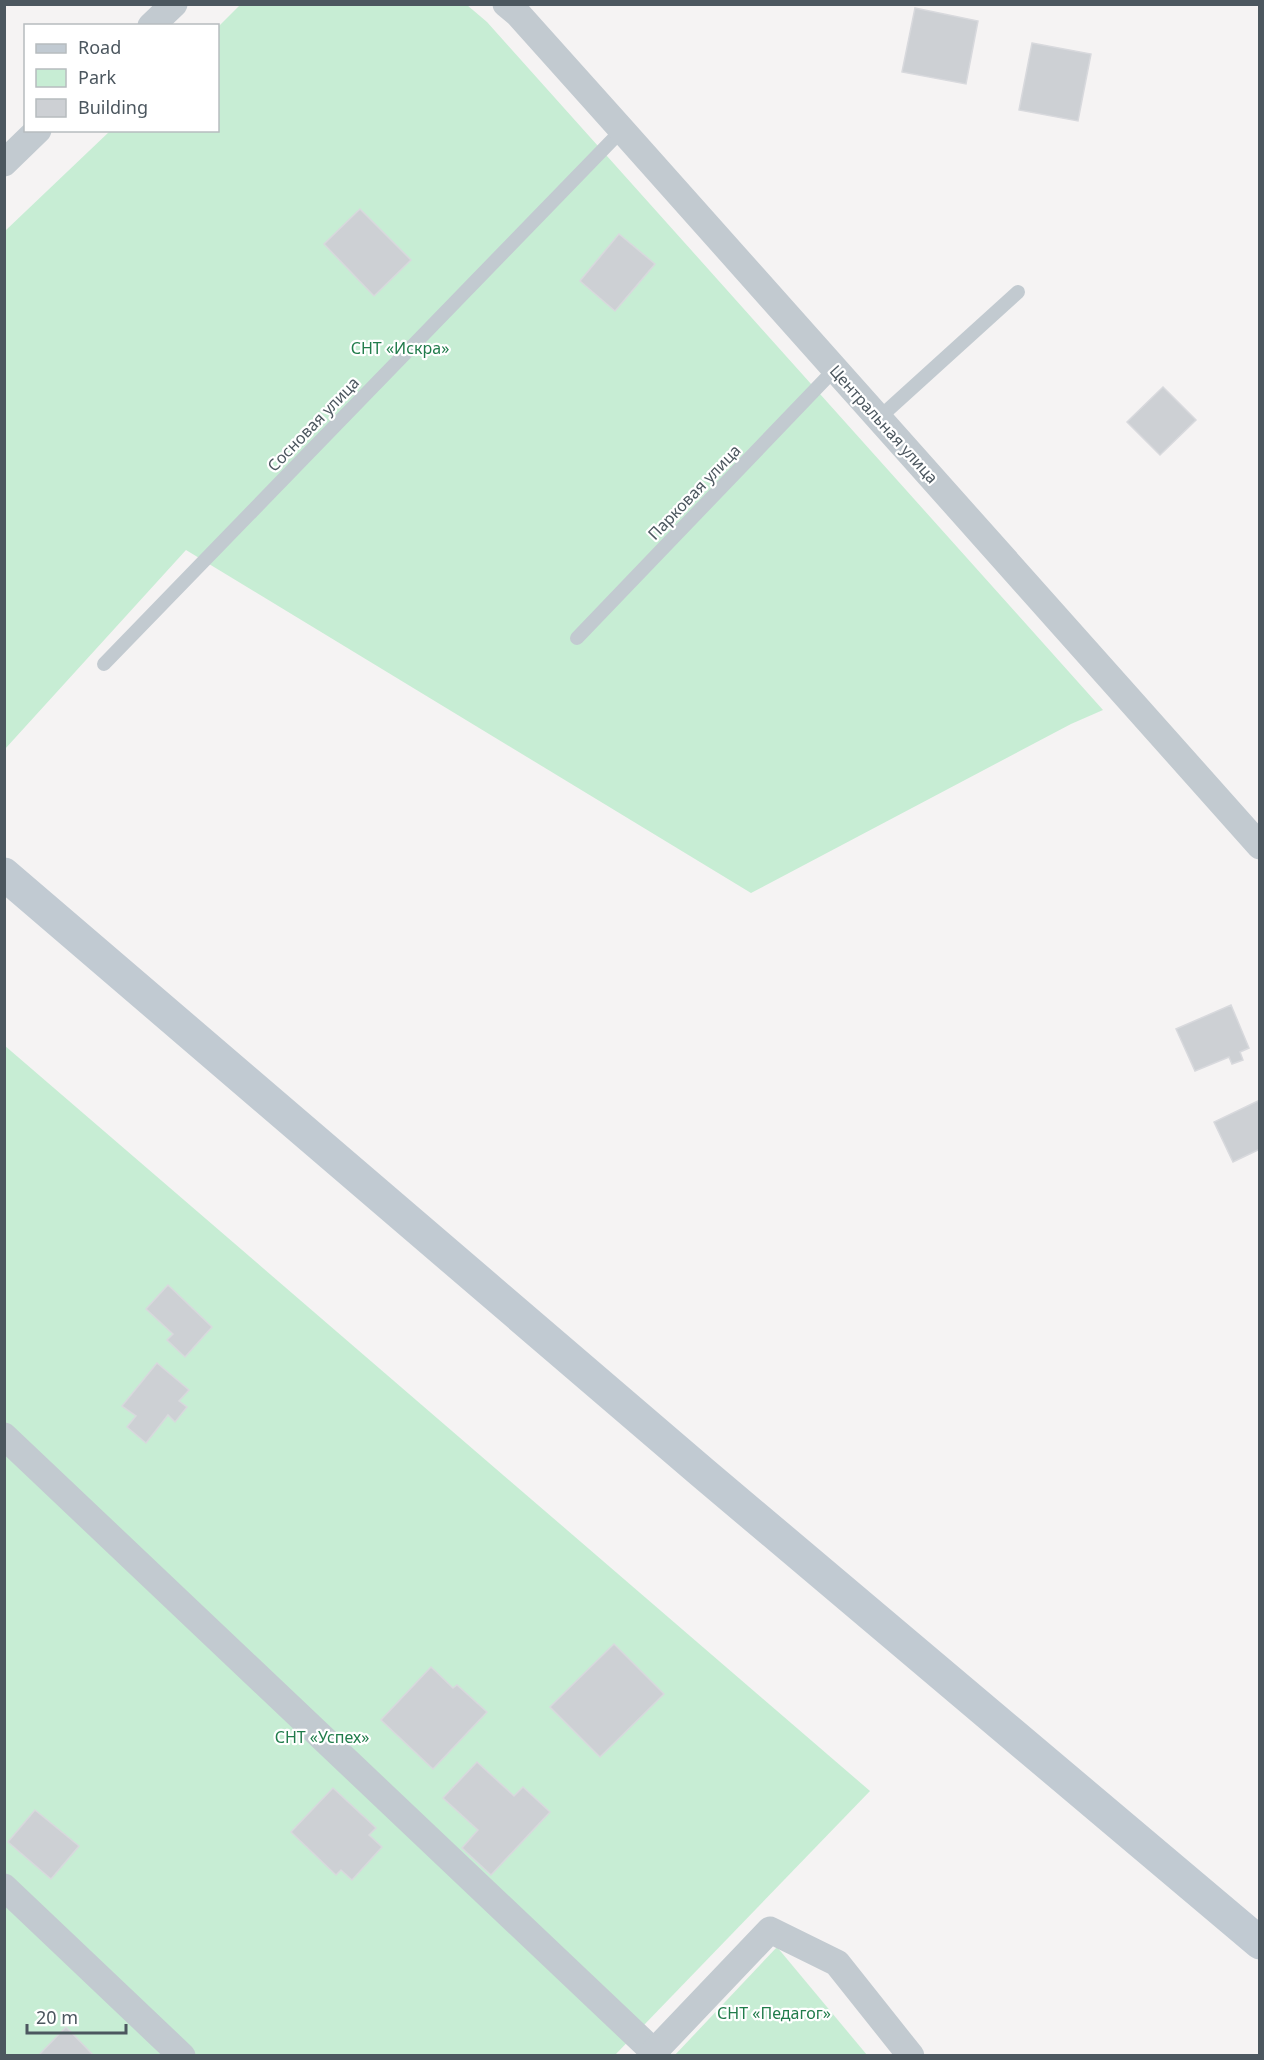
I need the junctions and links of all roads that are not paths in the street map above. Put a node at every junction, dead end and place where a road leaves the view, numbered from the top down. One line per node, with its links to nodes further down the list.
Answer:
1 (174, 4): 3 (street)
2 (506, 4): 4 (street, Центральная улица)
3 (153, 24)
4 (621, 130): 8 (street, Центральная улица); 11 (lane, Сосновая улица)
5 (36, 132): 6 (street)
6 (4, 163)
7 (1018, 292): 9 (lane)
8 (835, 369): 9 (street, Центральная улица); 10 (lane, Парковая улица)
9 (879, 418): 12 (street, Центральная улица)
10 (577, 638)
11 (104, 664)
12 (1260, 846)
13 (4, 874): 16 (main road)
14 (4, 1436): 17 (street)
15 (4, 1887): 18 (street)
16 (1260, 1942)
17 (652, 2054): 19 (street)
18 (182, 2055)
19 (911, 2055)

